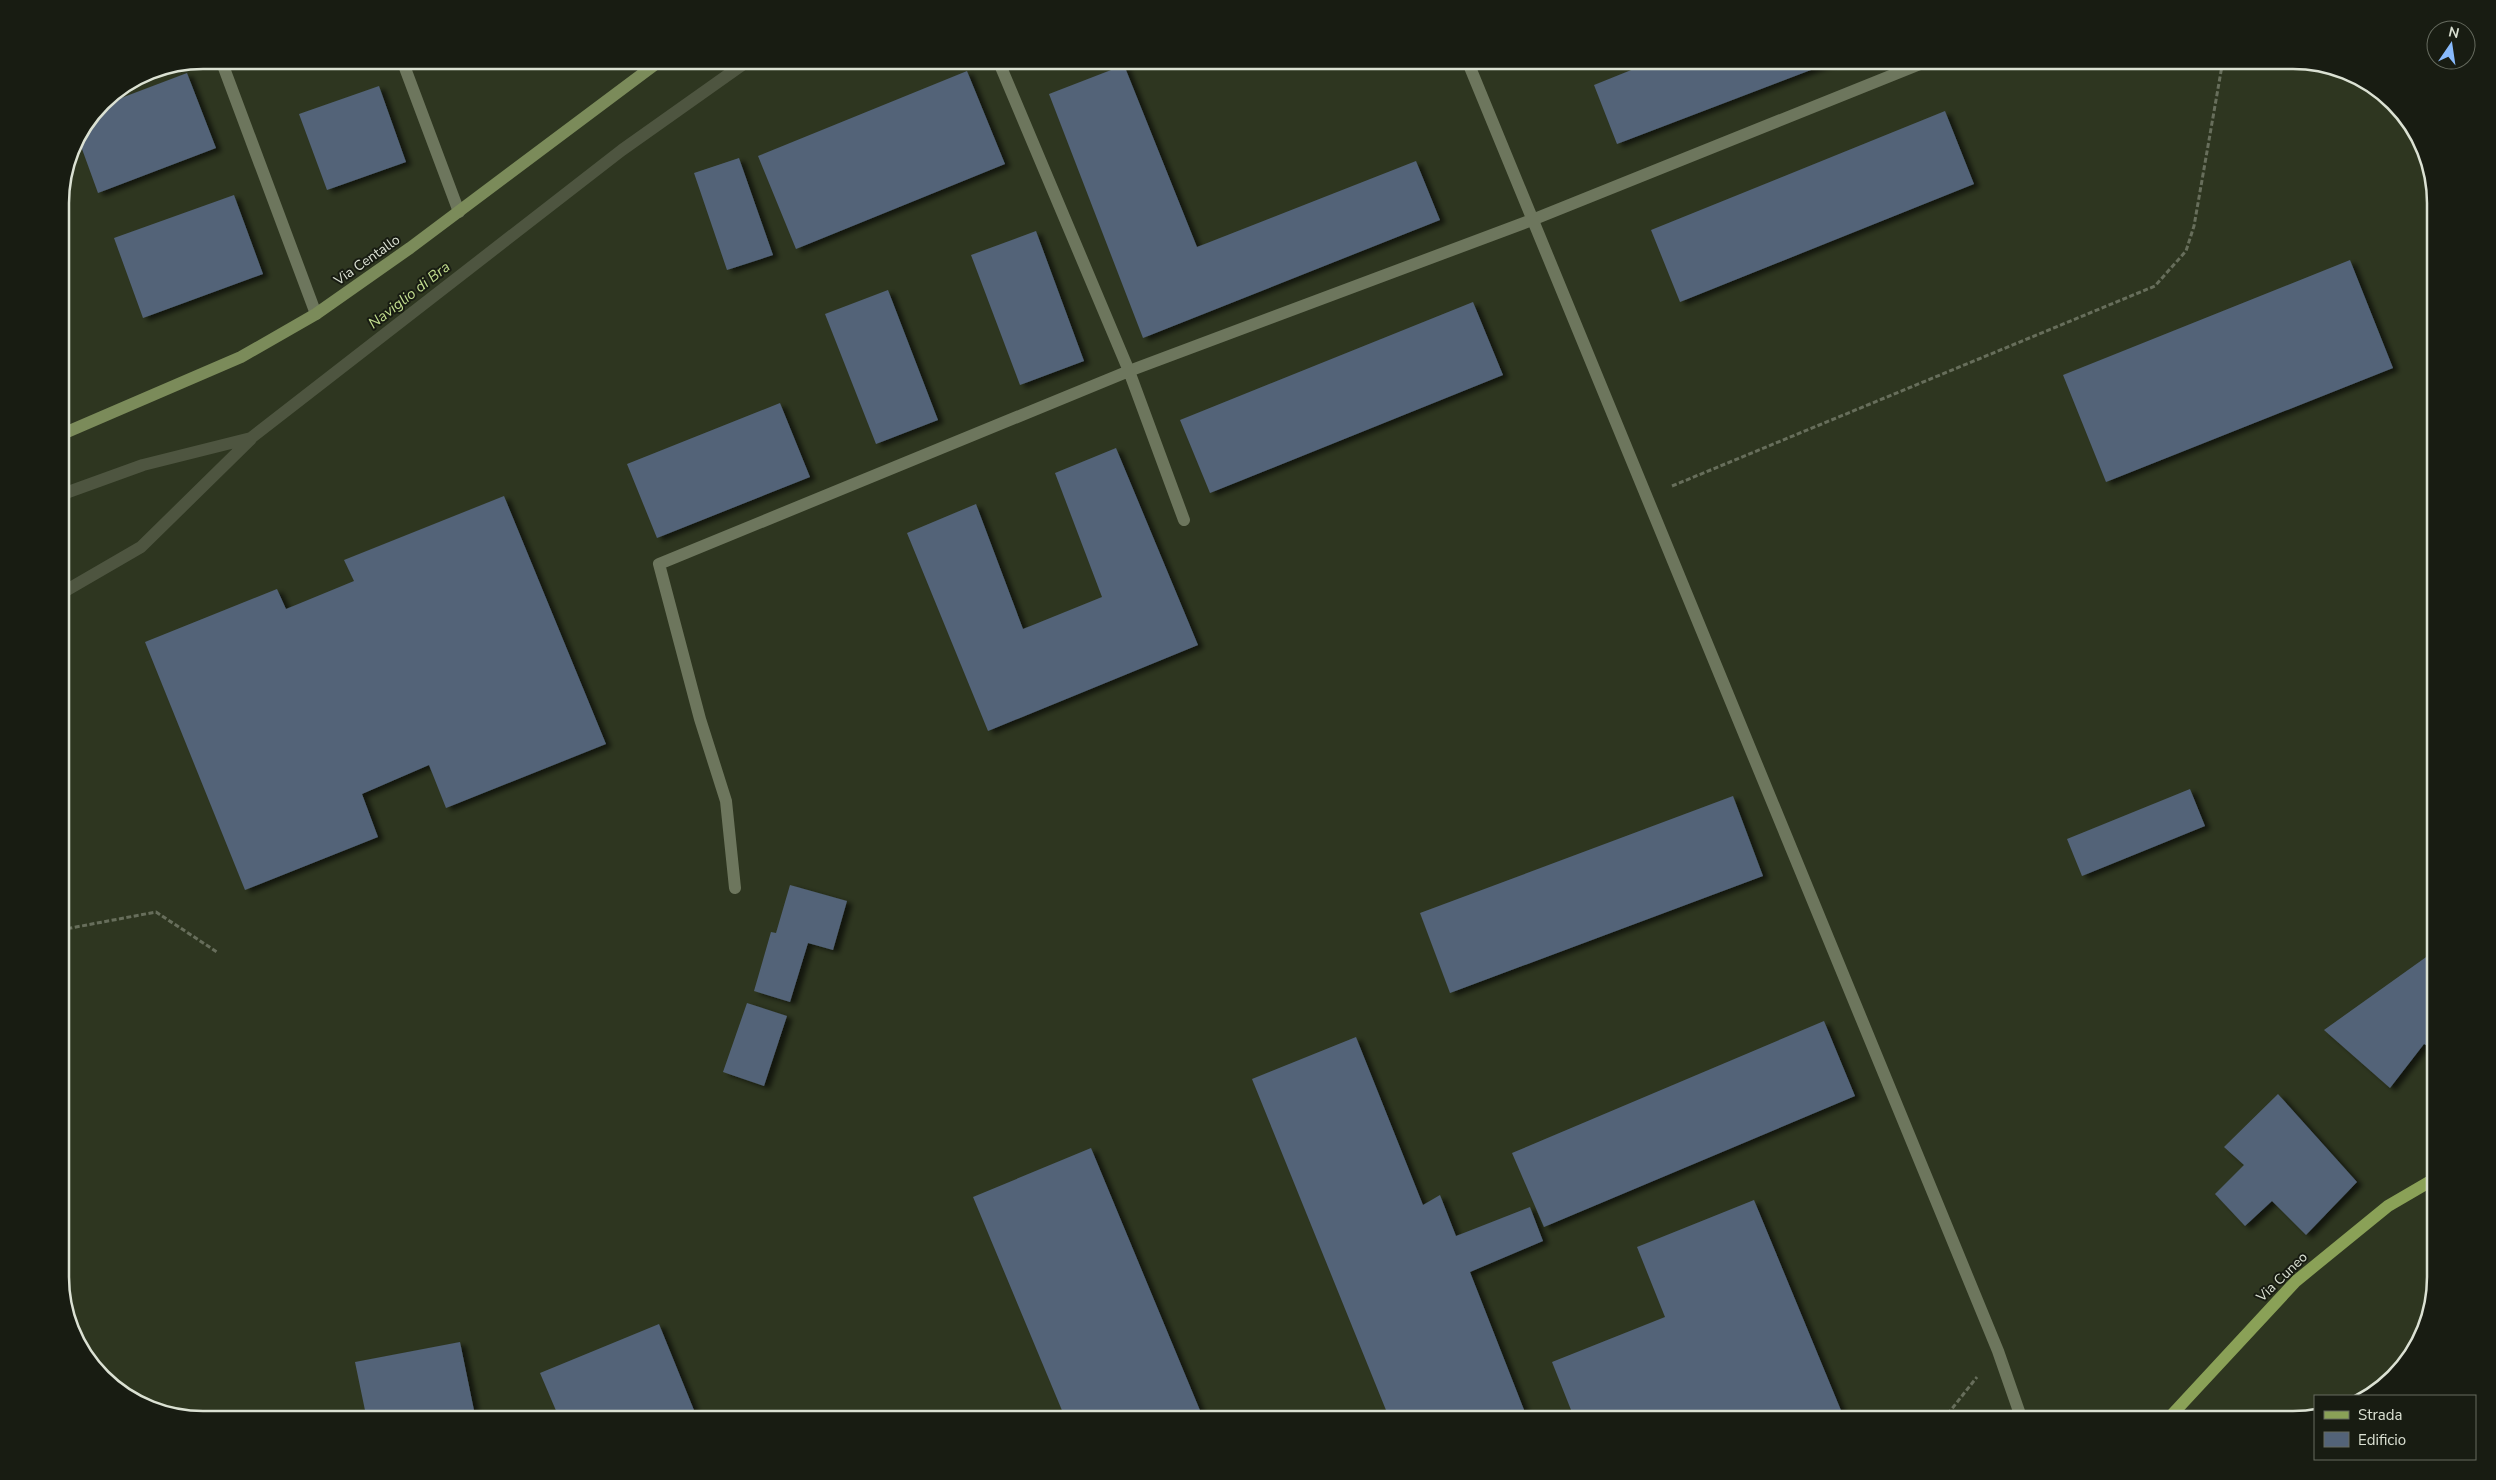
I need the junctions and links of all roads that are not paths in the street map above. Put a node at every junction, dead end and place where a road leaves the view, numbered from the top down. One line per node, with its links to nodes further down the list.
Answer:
1 (224, 69): 9 (lane)
2 (405, 69): 7 (lane)
3 (649, 69): 7 (main road, Via Centallo)
4 (1002, 69): 10 (lane)
5 (1471, 69): 8 (lane)
6 (1908, 69): 8 (lane)
7 (459, 212): 9 (main road, Via Centallo)
8 (1532, 220): 10 (lane); 15 (lane)
9 (316, 314): 11 (main road, Via Centallo)
10 (1129, 371): 12 (lane); 13 (lane)
11 (69, 431)
12 (1184, 520)
13 (735, 888)
14 (2427, 1183): 16 (main road, Via Cuneo)
15 (2019, 1411)
16 (2176, 1411)

